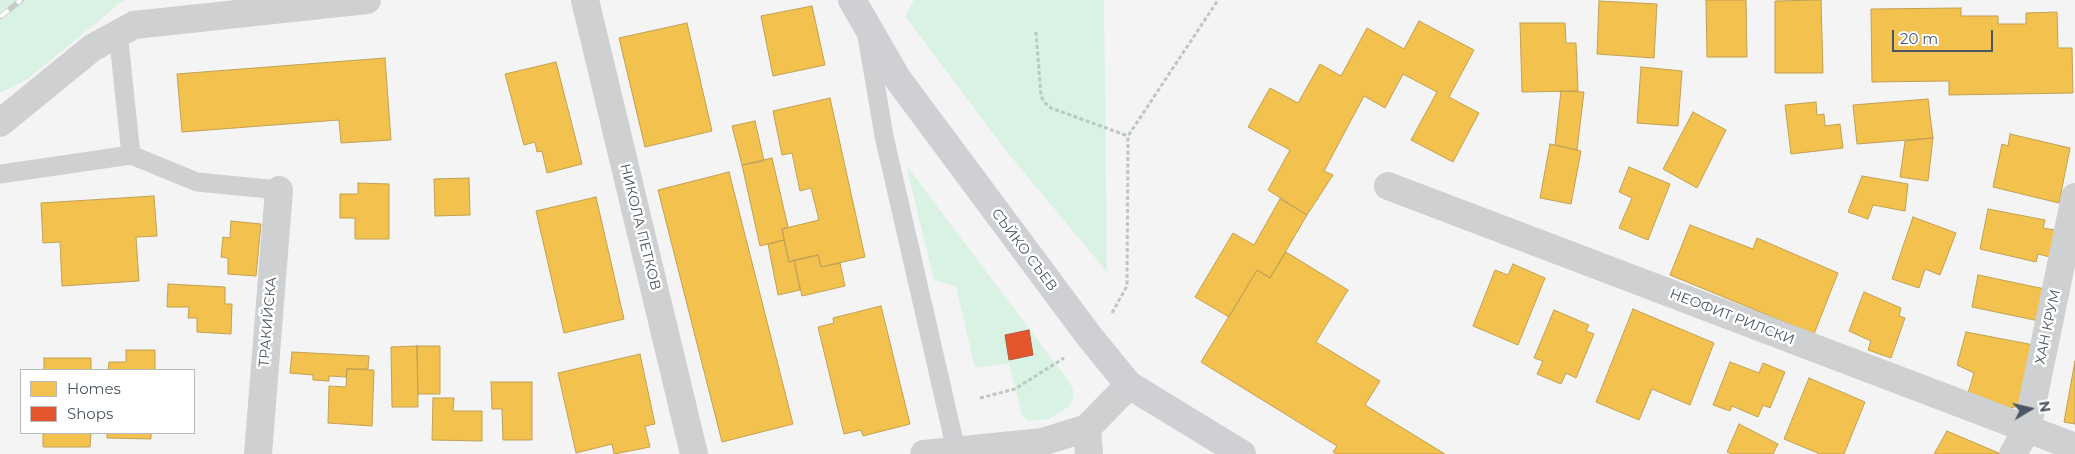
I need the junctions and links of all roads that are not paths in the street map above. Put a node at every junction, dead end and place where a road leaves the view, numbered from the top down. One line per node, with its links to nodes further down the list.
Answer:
1 (367, 0): 4 (street)
2 (585, 0): 17 (street, НИКОЛА ПЕТКОВ)
3 (858, 10): 11 (street, СЪЙКО СЪЕВ); 15 (lane)
4 (118, 32): 5 (street); 6 (lane)
5 (0, 123)
6 (131, 155): 7 (lane); 9 (lane)
7 (0, 174)
8 (1388, 186): 12 (street, НЕОФИТ РИЛСКИ)
9 (279, 190): 16 (street, ТРАКИЙСКА)
10 (2075, 198): 12 (street, ХАН КРУМ)
11 (1129, 385): 13 (street); 19 (street, СЪЙКО СЪЕВ)
12 (2027, 429): 14 (street, НЕОФИТ РИЛСКИ); 20 (street, ХАН КРУМ)
13 (1088, 441): 15 (street)
14 (2075, 447)
15 (956, 450): 18 (street)
16 (258, 454)
17 (694, 454)
18 (924, 454)
19 (1242, 454)
20 (2014, 454)

